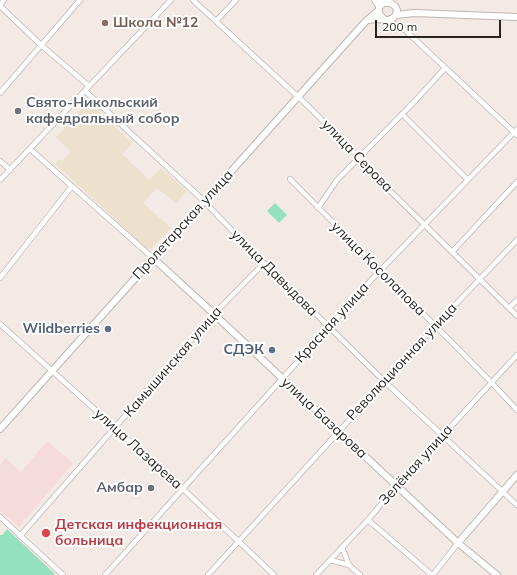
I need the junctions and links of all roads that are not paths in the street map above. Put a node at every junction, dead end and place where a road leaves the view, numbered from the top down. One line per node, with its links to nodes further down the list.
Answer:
1 (4, 0): 8 (street)
2 (80, 0): 17 (street)
3 (171, 0): 19 (street)
4 (193, 0): 14 (street, улица Серова)
5 (236, 0): 14 (street)
6 (374, 0): 9 (street)
7 (388, 3): 9 (main road, Пролетарская улица); 10 (main road); 11 (main road)
8 (0, 5): 17 (street)
9 (379, 9): 13 (main road); 15 (main road, Пролетарская улица)
10 (414, 13): 11 (main road); 12 (main road)
11 (395, 16): 13 (main road); 16 (street)
12 (517, 17)
13 (386, 20): 15 (main road); 16 (street)
14 (216, 21): 22 (street, улица Серова)
15 (366, 21): 22 (main road, Пролетарская улица)
16 (404, 30): 18 (street)
17 (41, 45): 19 (street); 21 (street)
18 (444, 68): 23 (street); 24 (street)
19 (89, 86): 20 (street)
20 (85, 91): 25 (street); 34 (street, улица Давыдова)
21 (0, 93)
22 (298, 97): 26 (street, улица Серова); 34 (main road, Пролетарская улица)
23 (402, 114): 26 (street); 31 (street)
24 (516, 132): 31 (street, Красная улица)
25 (30, 149): 28 (street); 33 (street)
26 (359, 158): 35 (street); 36 (street, улица Серова)
27 (0, 161): 28 (street)
28 (10, 170): 29 (street)
29 (0, 180)
30 (290, 180): 35 (street, улица Косолапова)
31 (468, 180): 36 (street, Красная улица)
32 (517, 182): 38 (street)
33 (72, 186): 39 (street); 42 (street)
34 (204, 201): 39 (main road, Пролетарская улица); 40 (street, улица Давыдова)
35 (318, 208): 41 (street, улица Косолапова)
36 (425, 225): 38 (street, улица Серова); 41 (street, Красная улица)
37 (517, 240): 43 (street, Революционная улица)
38 (452, 252): 43 (street, улица Серова)
39 (152, 258): 46 (main road, улица Базарова); 52 (main road, Пролетарская улица)
40 (264, 263): 46 (street, Камышинская улица); 50 (street, улица Давыдова)
41 (380, 271): 49 (street, улица Косолапова); 50 (street, Красная улица)
42 (0, 278)
43 (480, 280): 45 (street, улица Серова); 49 (street, Революционная улица)
44 (517, 300): 45 (street)
45 (509, 308): 47 (street, улица Серова)
46 (214, 314): 53 (main road, улица Базарова); 57 (street, Камышинская улица)
47 (517, 316)
48 (0, 324): 52 (street, улица Лазарева)
49 (435, 326): 54 (street, Революционная улица); 55 (street, улица Косолапова)
50 (328, 327): 53 (street, Красная улица); 54 (street, улица Давыдова)
51 (517, 355): 55 (street, Зелёная улица)
52 (53, 371): 57 (street, улица Лазарева); 58 (main road, Пролетарская улица)
53 (282, 378): 59 (main road, улица Базарова); 63 (street, Красная улица)
54 (384, 381): 59 (street, Революционная улица); 60 (street, улица Давыдова)
55 (491, 382): 56 (street, улица Косолапова); 60 (street, Зелёная улица)
56 (517, 410)
57 (115, 428): 63 (street, улица Лазарева); 68 (street, Камышинская улица)
58 (0, 429)
59 (338, 431): 62 (main road, улица Базарова); 69 (street, Революционная улица)
60 (443, 435): 62 (street, Зелёная улица); 64 (street, улица Давыдова)
61 (517, 475): 64 (main road)
62 (396, 486): 67 (street, Зелёная улица); 70 (main road, улица Базарова)
63 (182, 488): 69 (street, улица Лазарева); 75 (street, Красная улица)
64 (503, 492): 65 (street, улица Давыдова); 70 (main road)
65 (517, 505)
66 (0, 517): 68 (street)
67 (368, 520): 71 (street, Зелёная улица); 80 (street)
68 (20, 536): 74 (street)
69 (238, 542): 76 (street, Революционная улица); 77 (street, улица Лазарева)
70 (458, 543): 80 (street); 81 (main road, улица Базарова)
71 (342, 547): 72 (street, Зелёная улица); 73 (street)
72 (330, 560): 73 (street); 78 (street, Зелёная улица)
73 (349, 565): 79 (street)
74 (63, 575)
75 (105, 575)
76 (208, 575)
77 (274, 575)
78 (316, 575)
79 (360, 575)
80 (432, 575)
81 (497, 575)

